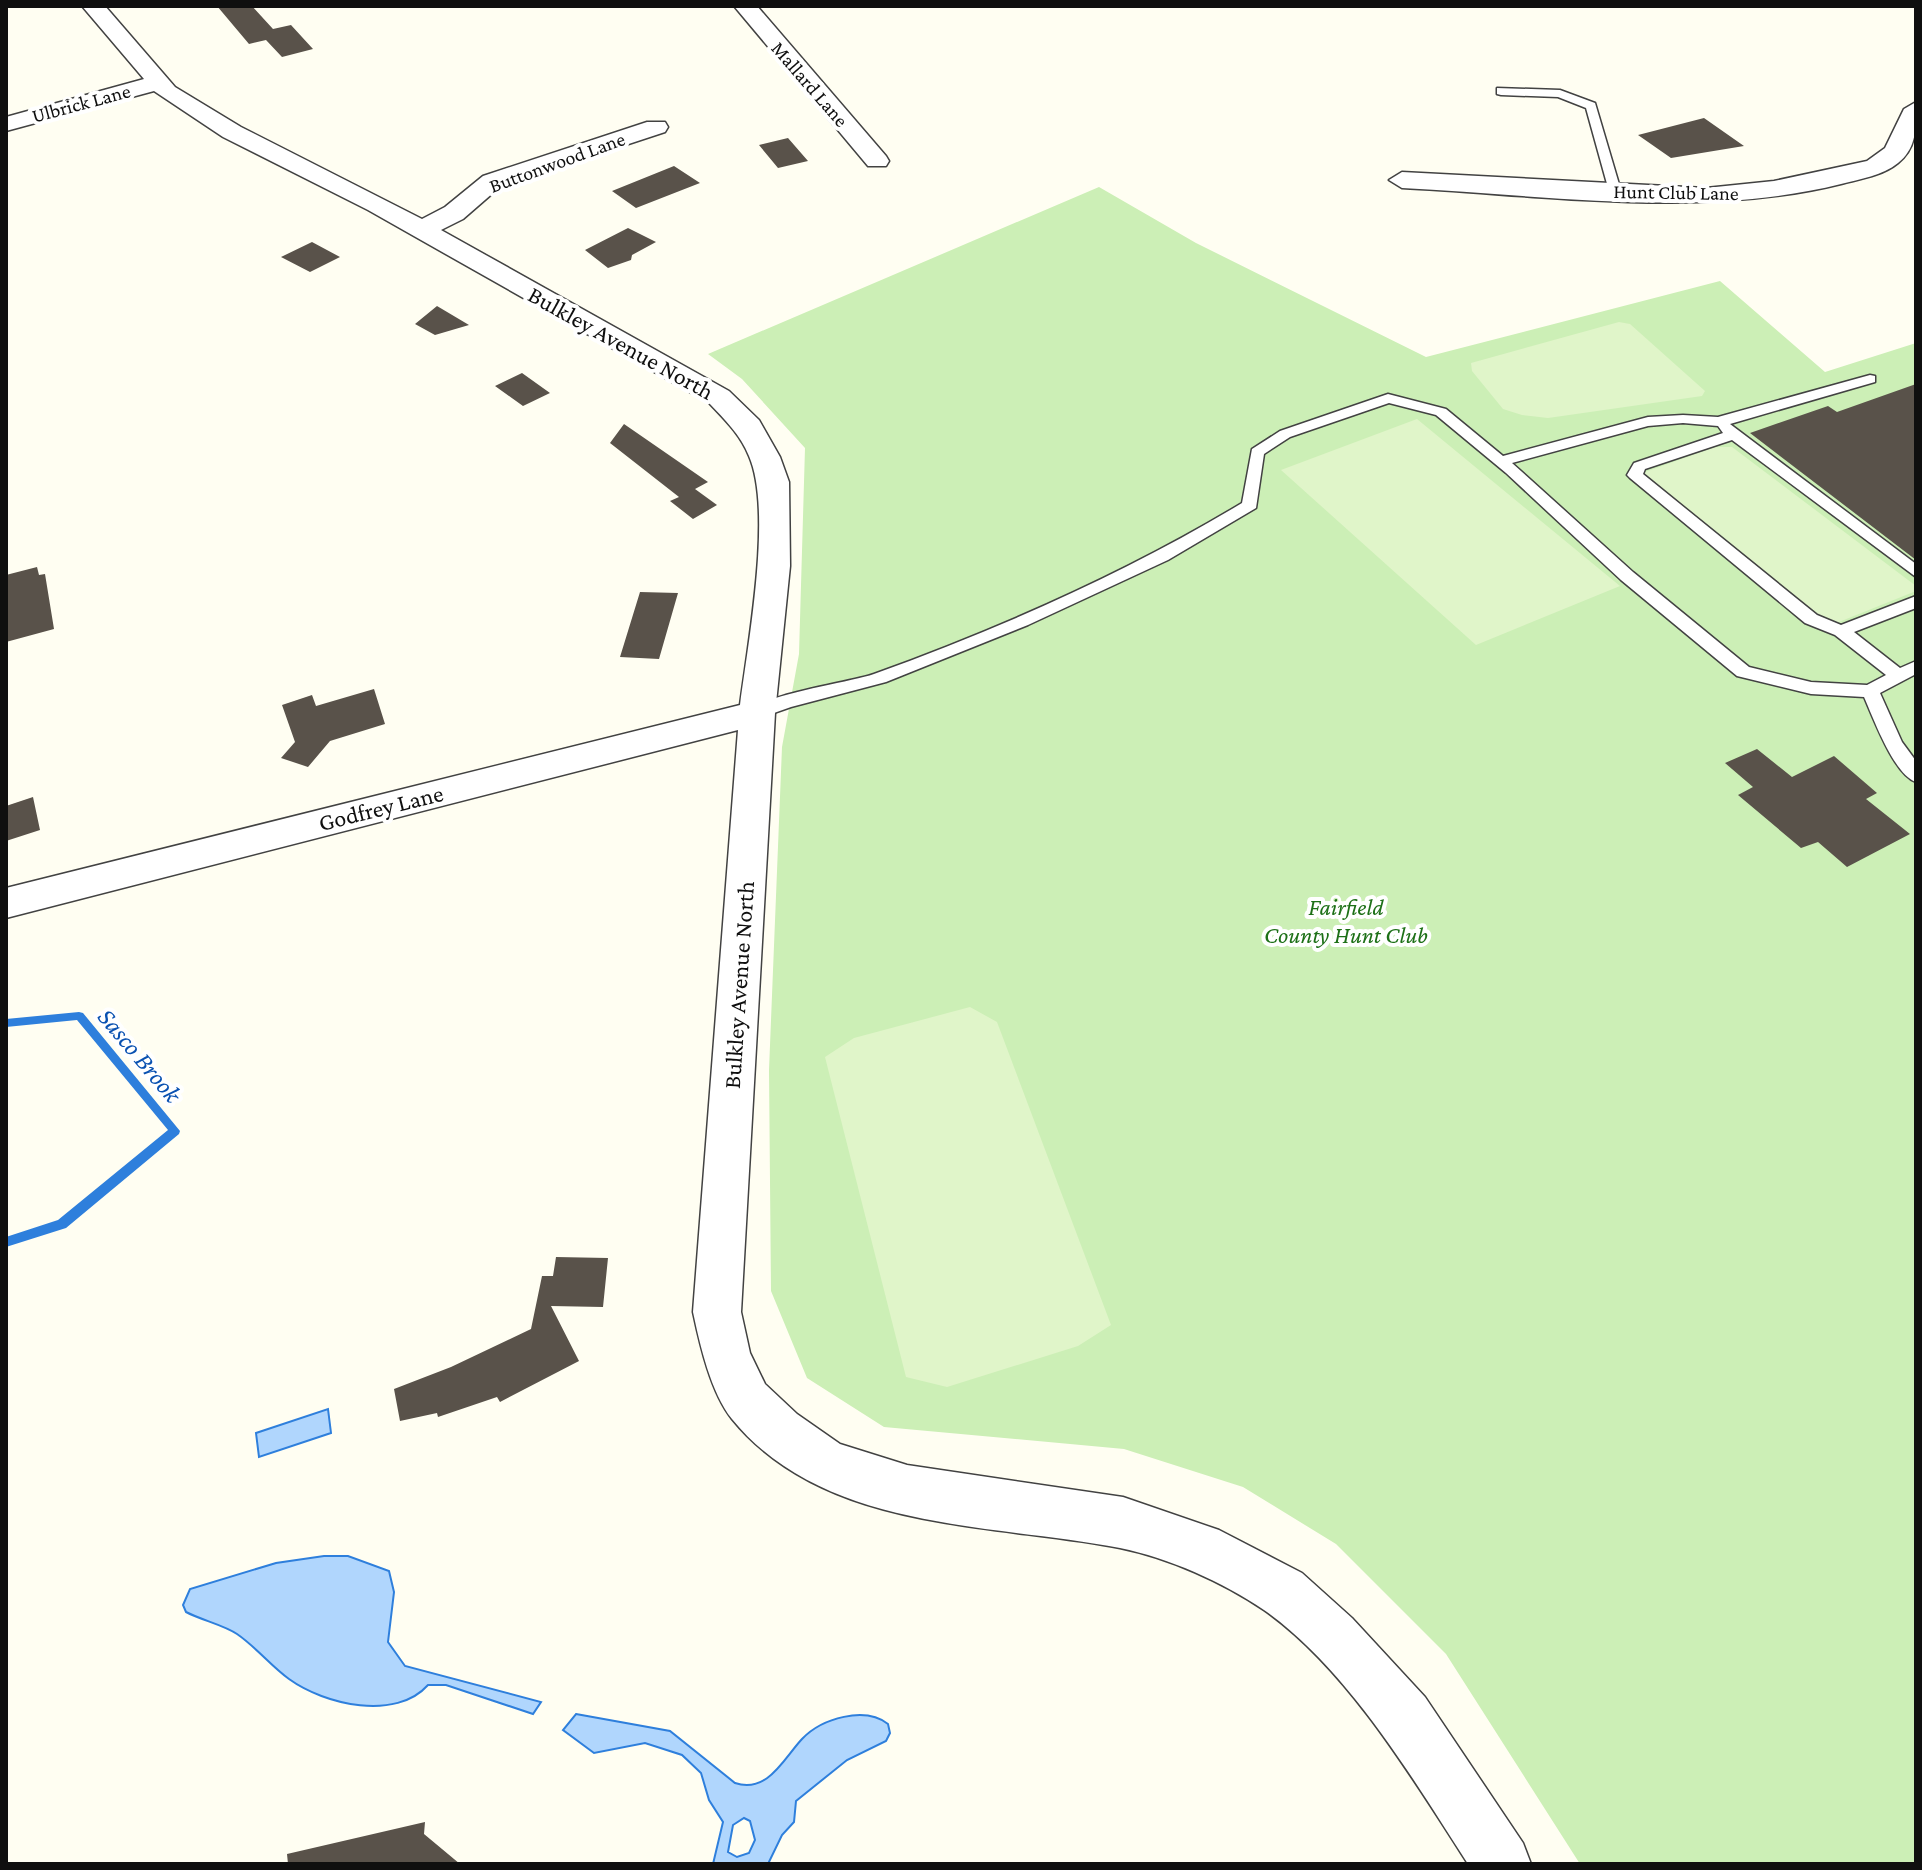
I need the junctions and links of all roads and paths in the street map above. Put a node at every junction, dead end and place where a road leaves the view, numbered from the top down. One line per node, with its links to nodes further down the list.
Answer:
1 (93, 6): 3 (street, Bulkley Avenue North)
2 (745, 6): 8 (street, Mallard Lane)
3 (157, 83): 6 (street, Ulbrick Lane); 11 (street, Bulkley Avenue North)
4 (1501, 91): 10 (lane)
5 (1916, 109): 10 (street, Hunt Club Lane)
6 (6, 124)
7 (656, 127): 11 (street, Buttonwood Lane)
8 (877, 161)
9 (1402, 180): 10 (street, Hunt Club Lane)
10 (1615, 191)
11 (421, 230): 22 (street, Bulkley Avenue North)
12 (1870, 379): 13 (lane)
13 (1719, 422): 14 (lane); 15 (lane)
14 (1735, 434): 16 (lane); 18 (lane)
15 (1500, 461): 21 (lane); 22 (lane)
16 (1916, 572)
17 (1916, 602): 18 (lane)
18 (1841, 631): 20 (lane)
19 (1916, 667): 20 (lane)
20 (1898, 676): 21 (lane)
21 (1870, 691): 23 (lane)
22 (757, 713): 24 (street, Godfrey Lane); 25 (street, Bulkley Avenue North)
23 (1916, 775)
24 (6, 903)
25 (1502, 1864)

